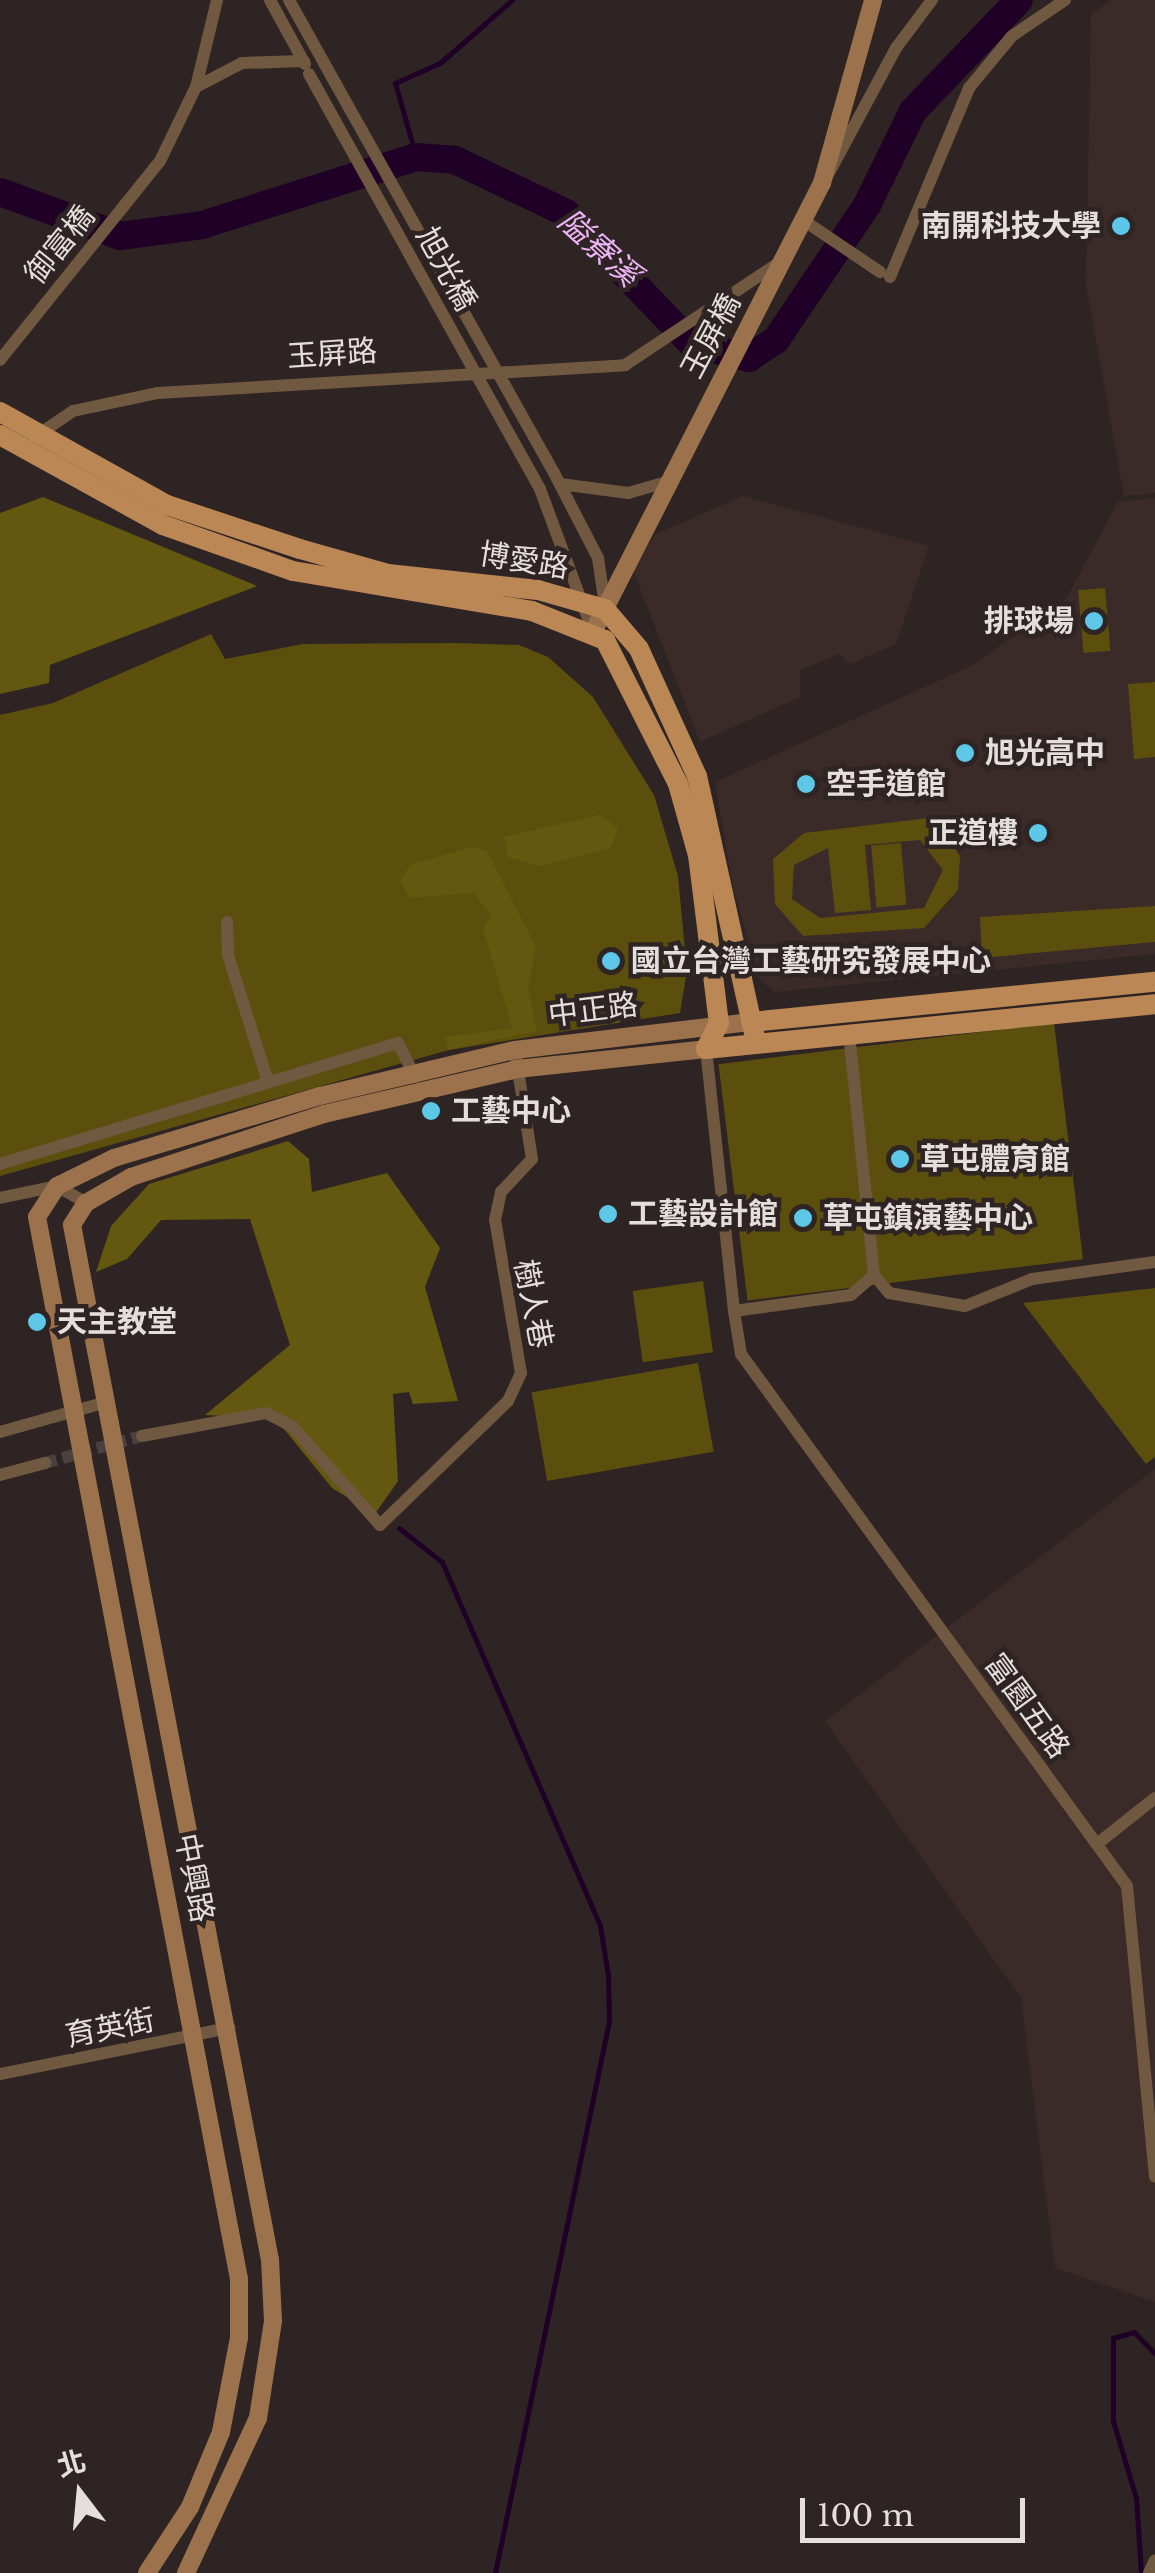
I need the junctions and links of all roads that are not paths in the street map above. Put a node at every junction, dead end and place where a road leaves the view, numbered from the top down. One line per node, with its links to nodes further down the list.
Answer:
1 (217, 0): 8 (street)
2 (270, 0): 7 (street, 旭光橋)
3 (290, 0): 16 (street, 旭光橋, bridge)
4 (872, 0): 9 (street)
5 (932, 0): 9 (street)
6 (1065, 0): 10 (street)
7 (306, 68): 8 (street); 18 (street, 旭光橋, bridge)
8 (196, 87): 12 (street, 御富橋)
9 (822, 183): 10 (street)
10 (802, 220): 11 (street)
11 (776, 270): 14 (street, 玉屏路); 17 (street, 玉屏橋)
12 (0, 360)
13 (0, 412): 14 (main road, 博愛路)
14 (38, 436): 15 (street, 玉屏路); 18 (main road, 博愛路)
15 (8, 440): 19 (main road, 博愛路)
16 (557, 478): 17 (street); 18 (street, 旭光橋)
17 (666, 482): 18 (street)
18 (595, 605): 19 (street); 23 (main road)
19 (593, 632): 24 (main road)
20 (226, 922): 30 (street)
21 (1155, 982): 23 (main road, 中正路)
22 (1155, 1004): 25 (main road, 中正路)
23 (752, 1022): 24 (street, 中正路); 26 (main road)
24 (719, 1024): 27 (main road); 28 (street, 中正路)
25 (849, 1035): 26 (main road, 中正路); 36 (street)
26 (756, 1043): 27 (main road, 中正路)
27 (706, 1049): 28 (street, 中正路); 37 (street, 富園五路)
28 (516, 1059): 29 (street, 中正路); 41 (street, 樹人巷)
29 (415, 1081): 30 (street); 32 (street, 中正路); 34 (street, 中正路)
30 (268, 1082): 31 (street)
31 (0, 1164)
32 (57, 1186): 33 (street); 34 (street); 39 (street, 中興路)
33 (0, 1198)
34 (86, 1203): 38 (street, 中興路)
35 (1155, 1262): 36 (street)
36 (874, 1275): 37 (street)
37 (734, 1310): 45 (street, 富園五路)
38 (103, 1404): 39 (street); 46 (street, 中興路)
39 (72, 1411): 40 (street); 47 (street, 中興路)
40 (0, 1432)
41 (142, 1436)
42 (44, 1463): 43 (street)
43 (0, 1474)
44 (1155, 1798): 45 (street)
45 (1097, 1844): 49 (street, 富園五路)
46 (229, 2028): 47 (street, 育英街); 53 (street, 中興路)
47 (196, 2038): 48 (street, 育英街); 52 (street, 中興路)
48 (0, 2074)
49 (1150, 2081): 50 (street, 富園五路)
50 (1155, 2177)
51 (1155, 2560): 54 (street)
52 (147, 2573)
53 (186, 2573)
54 (1149, 2573)

